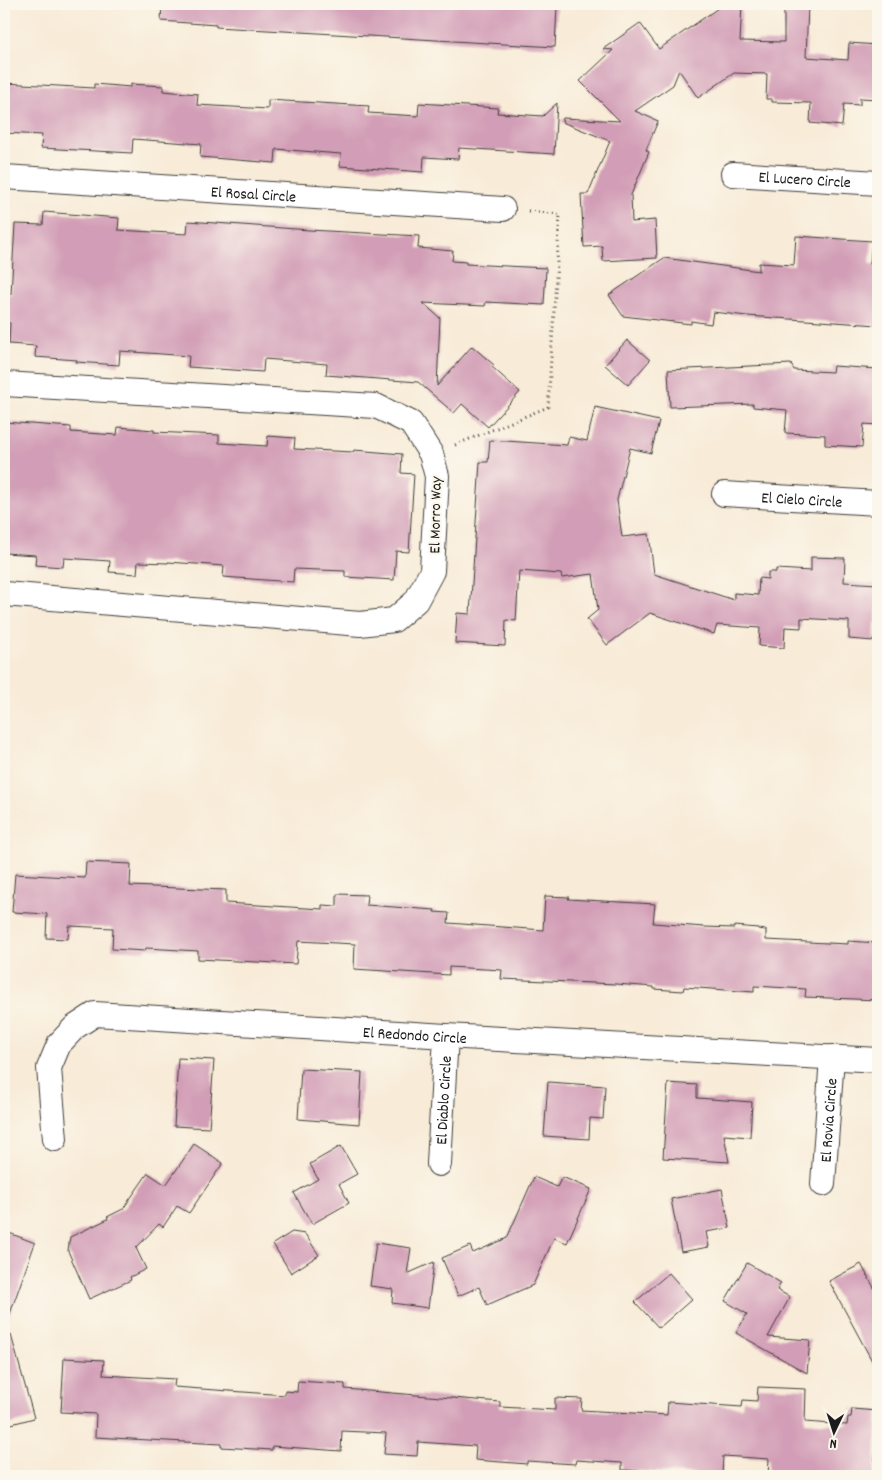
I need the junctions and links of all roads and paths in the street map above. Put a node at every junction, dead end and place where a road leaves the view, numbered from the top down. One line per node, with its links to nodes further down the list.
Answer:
1 (733, 174): 3 (street, El Lucero Circle)
2 (4, 177): 4 (street, El Rosal Circle)
3 (878, 183)
4 (503, 209): 6 (path)
5 (4, 384): 6 (street, El Morro Way)
6 (431, 454): 9 (street, El Morro Way)
7 (724, 494): 8 (street, El Cielo Circle)
8 (878, 503)
9 (4, 594)
10 (446, 1036): 11 (street, El Redondo Circle); 13 (street, El Redondo Circle); 14 (street, El Diablo Circle)
11 (832, 1057): 12 (street, El Redondo Circle); 15 (street, El Rovia Circle)
12 (878, 1060)
13 (54, 1139)
14 (438, 1164)
15 (823, 1184)

